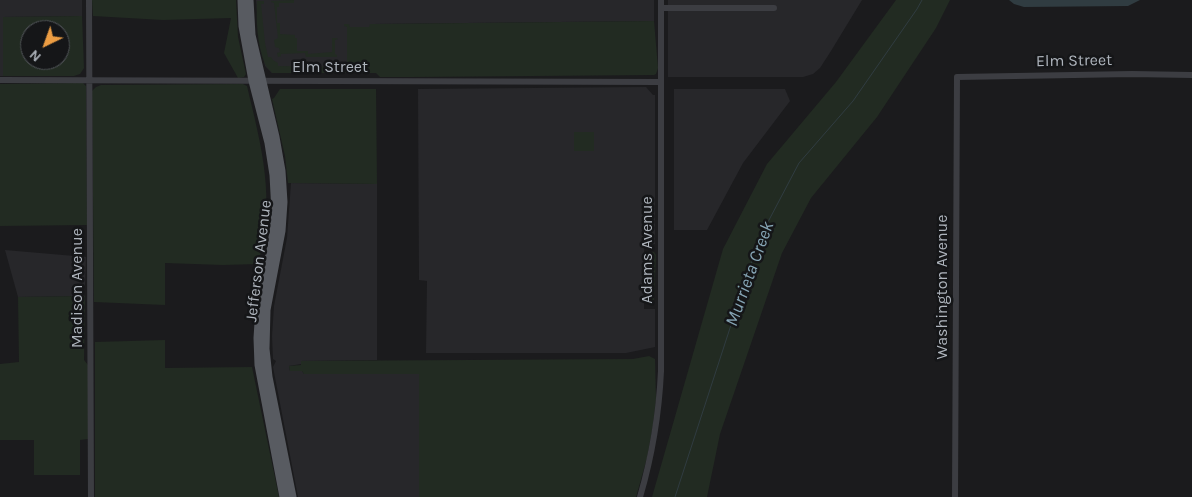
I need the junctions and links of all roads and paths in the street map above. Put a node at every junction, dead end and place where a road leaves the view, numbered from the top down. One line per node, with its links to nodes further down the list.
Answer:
1 (89, 0): 10 (street, Madison Avenue)
2 (242, 0): 11 (main road, Jefferson Avenue)
3 (249, 0): 11 (main road, Jefferson Avenue)
4 (661, 0): 5 (street, Adams Avenue)
5 (661, 8): 6 (street); 12 (street, Adams Avenue)
6 (774, 8)
7 (1192, 75): 8 (street, Elm Street)
8 (957, 77): 21 (street, Washington Avenue)
9 (0, 80): 10 (street, Elm Street)
10 (89, 80): 11 (street, Elm Street); 16 (street, Madison Avenue)
11 (258, 81): 12 (street, Elm Street); 13 (main road, Jefferson Avenue); 14 (main road, Jefferson Avenue)
12 (660, 82): 20 (street, Adams Avenue)
13 (276, 194): 14 (main road); 15 (main road, Jefferson Avenue)
14 (281, 231): 19 (main road, Jefferson Avenue)
15 (279, 473): 17 (main road, Jefferson Avenue); 18 (main road)
16 (91, 497)
17 (284, 497)
18 (288, 497)
19 (292, 497)
20 (640, 497)
21 (955, 497)

